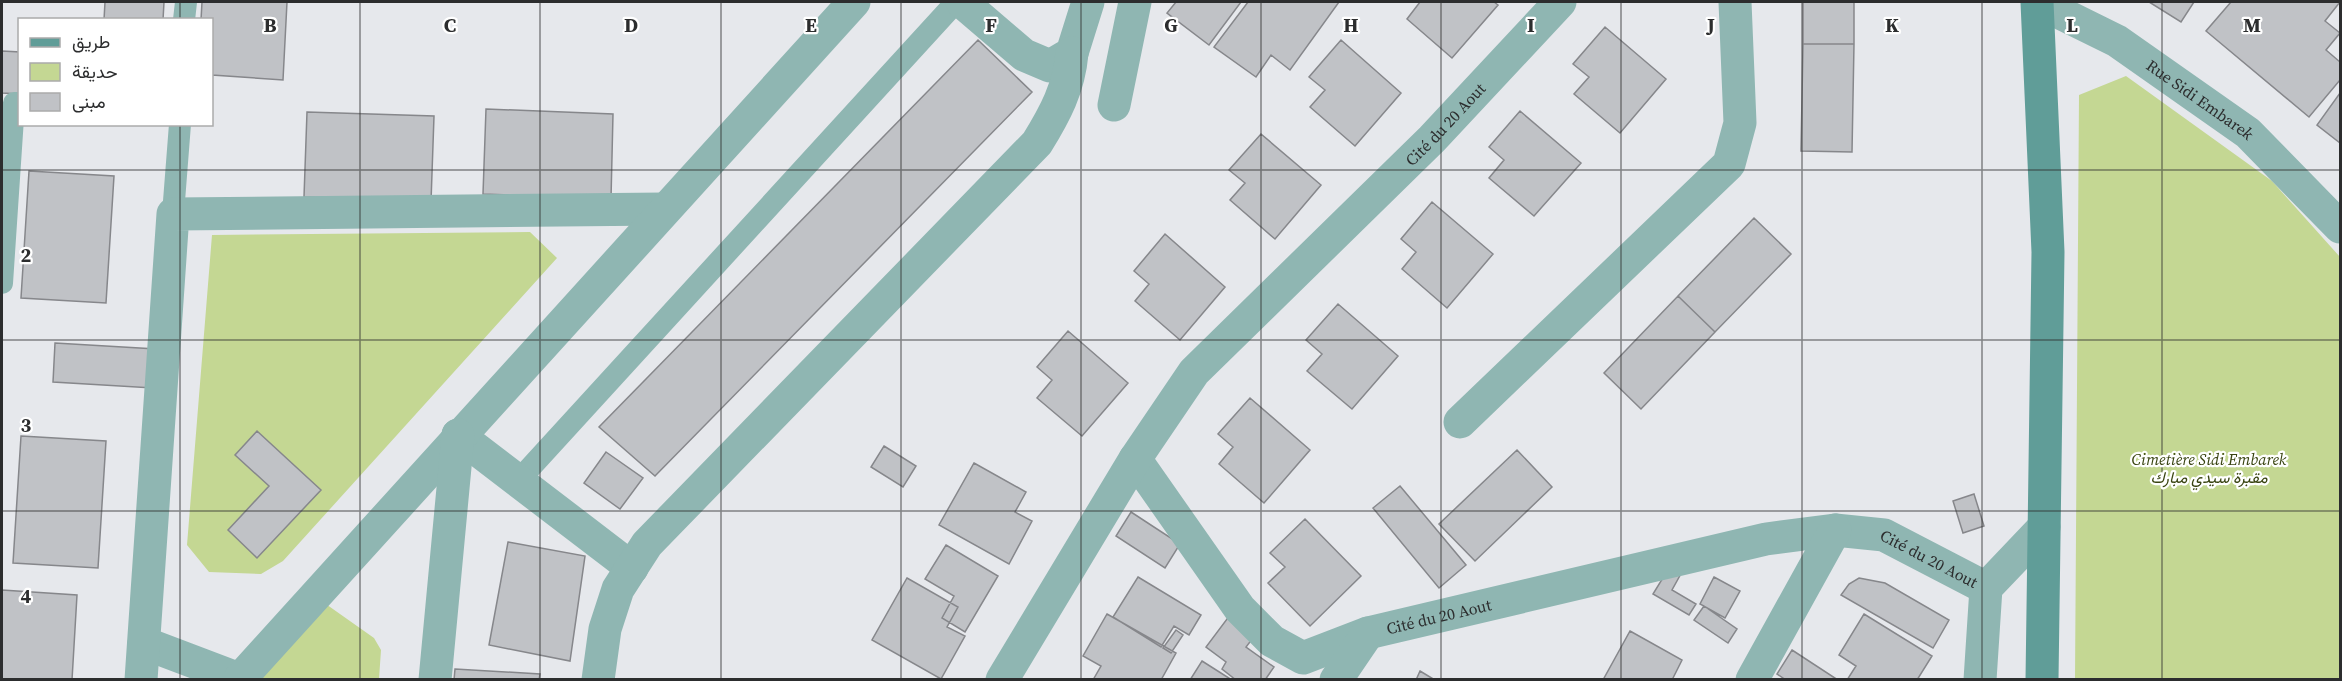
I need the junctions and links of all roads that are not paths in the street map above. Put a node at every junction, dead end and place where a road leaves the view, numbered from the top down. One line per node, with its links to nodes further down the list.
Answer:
1 (186, 2): 10 (lane)
2 (854, 2): 15 (street)
3 (956, 2): 22 (lane)
4 (962, 2): 11 (street)
5 (1088, 2): 11 (street)
6 (1135, 2): 13 (street)
7 (1560, 2): 21 (street, Cité du 20 Aout)
8 (1735, 2): 19 (street)
9 (2038, 2): 17 (street, Rue Sidi Embarek); 23 (street)
10 (184, 18)
11 (1072, 53): 25 (street)
12 (18, 103): 18 (lane)
13 (1114, 105)
14 (180, 126): 16 (lane)
15 (664, 209): 16 (street); 20 (street)
16 (173, 214): 28 (street)
17 (2340, 227)
18 (2, 283)
19 (1460, 422)
20 (458, 435): 22 (street); 29 (street); 31 (street)
21 (1135, 459): 27 (street, Cité du 20 Aout); 33 (street, Cité du 20 Aout)
22 (518, 481): 25 (street)
23 (2044, 527): 26 (street, Cité du 20 Aout); 37 (street)
24 (1835, 530): 26 (street, Cité du 20 Aout); 27 (street, Cité du 20 Aout); 35 (street)
25 (632, 568): 32 (street)
26 (1986, 588): 36 (street, Cité du 20 Aout)
27 (1368, 633): 34 (street)
28 (144, 643): 29 (street); 30 (street)
29 (239, 679)
30 (141, 680)
31 (435, 680)
32 (598, 680)
33 (1002, 680)
34 (1336, 680)
35 (1752, 680)
36 (1980, 680)
37 (2042, 680)

